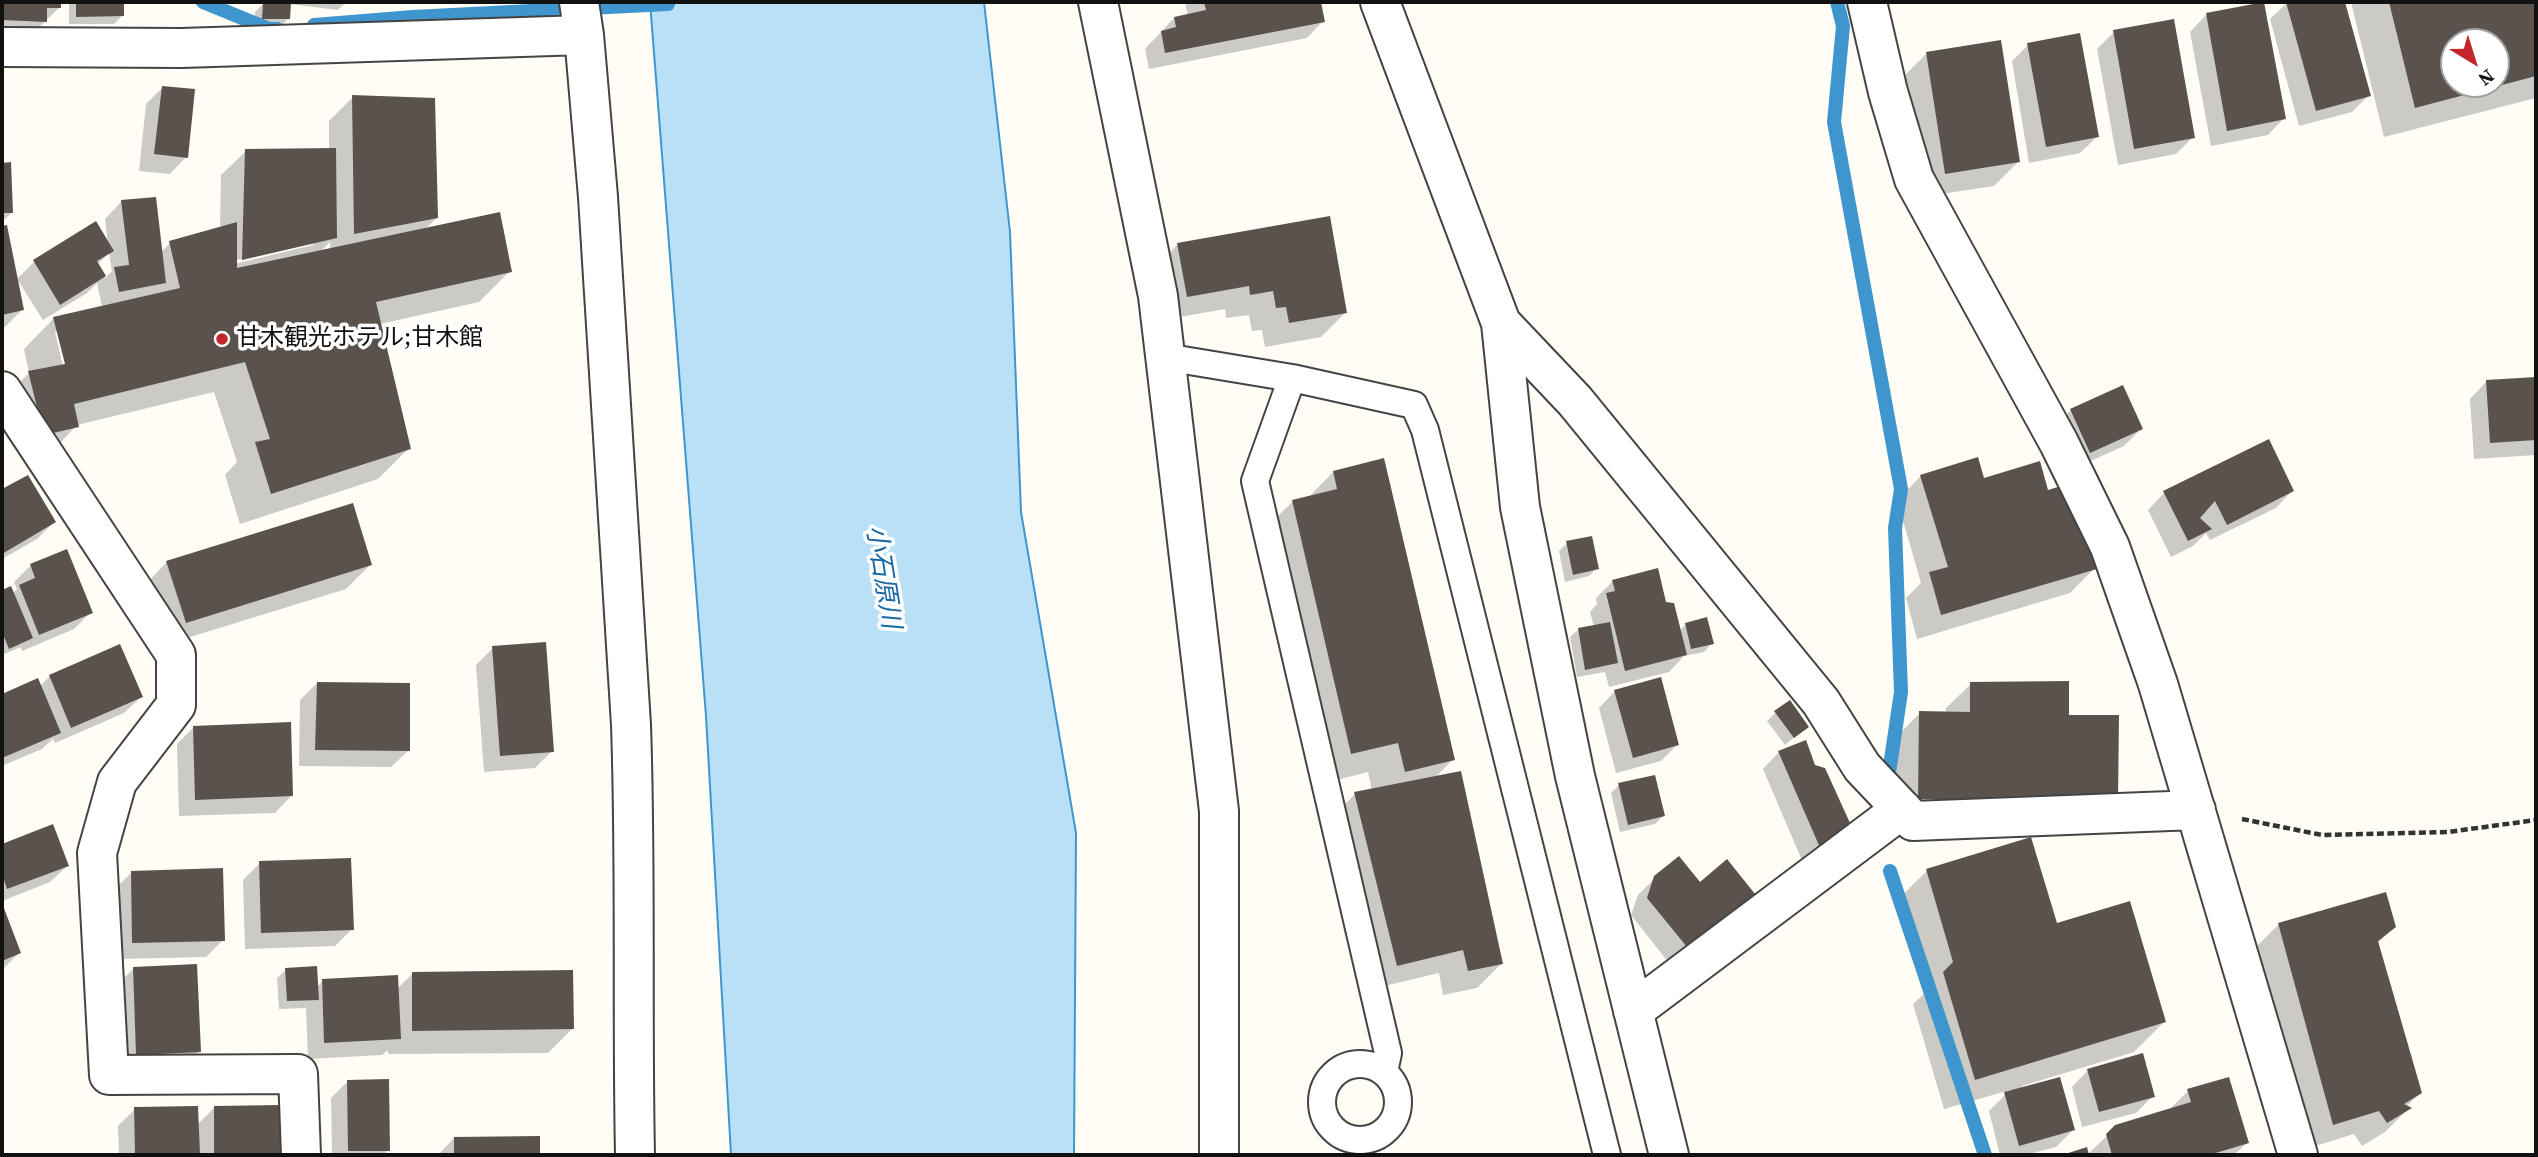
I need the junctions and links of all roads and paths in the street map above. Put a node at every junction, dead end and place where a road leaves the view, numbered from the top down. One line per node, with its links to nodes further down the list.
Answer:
1 (1098, 2): 7 (street)
2 (1380, 2): 6 (street)
3 (1867, 2): 11 (street)
4 (581, 18): 5 (street); 16 (street)
5 (2, 47)
6 (1501, 323): 10 (street); 13 (street)
7 (1165, 357): 8 (lane); 17 (street)
8 (1292, 378): 14 (lane); 18 (lane)
9 (2, 391): 15 (street)
10 (1902, 809): 11 (street); 13 (street)
11 (2196, 810): 12 (path); 20 (street)
12 (2536, 820)
13 (1633, 1012): 19 (street)
14 (1384, 1072)
15 (301, 1155)
16 (635, 1155)
17 (1219, 1155)
18 (1607, 1155)
19 (1669, 1155)
20 (2298, 1155)

